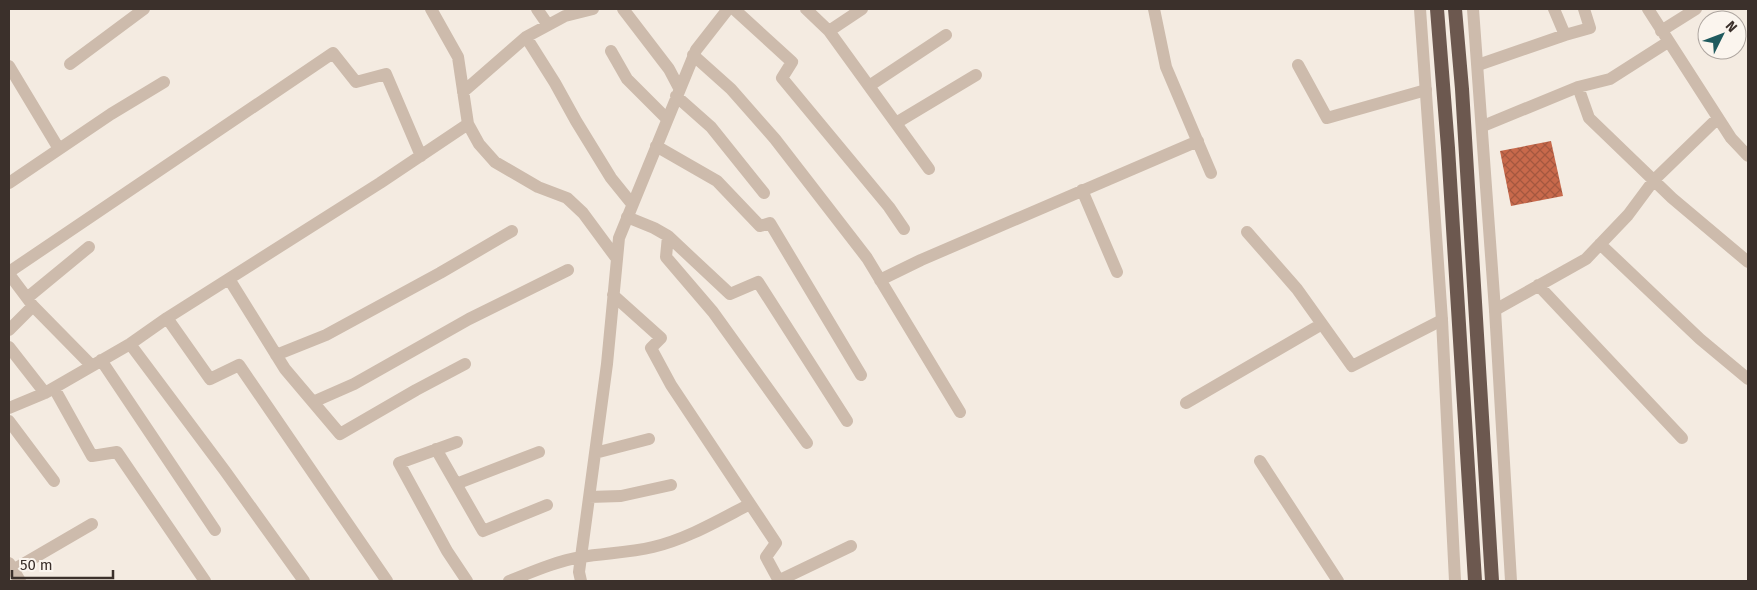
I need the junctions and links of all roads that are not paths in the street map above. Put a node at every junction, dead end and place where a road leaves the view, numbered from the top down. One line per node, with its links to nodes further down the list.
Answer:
1 (144, 9): 28 (street)
2 (431, 9): 37 (street)
3 (537, 9): 19 (street)
4 (593, 9): 19 (street)
5 (623, 9): 38 (street)
6 (728, 9): 27 (street)
7 (734, 9): 57 (street)
8 (806, 9): 20 (street)
9 (862, 9): 20 (street)
10 (1154, 9): 44 (street)
11 (1420, 9): 36 (street)
12 (1437, 9): 120 (highway)
13 (1455, 9): 121 (highway)
14 (1473, 9): 30 (street)
15 (1554, 9): 23 (street)
16 (1584, 9): 23 (street)
17 (1648, 9): 21 (street)
18 (1696, 9): 21 (street)
19 (548, 25): 24 (street)
20 (829, 31): 34 (street)
21 (1661, 31): 25 (street)
22 (946, 35): 34 (street)
23 (1565, 35): 30 (street)
24 (526, 38): 37 (street); 55 (street)
25 (1668, 42): 35 (street); 39 (street)
26 (611, 51): 40 (street)
27 (693, 55): 38 (street); 69 (street)
28 (70, 64)
29 (1298, 65): 36 (street)
30 (1478, 65): 43 (street)
31 (9, 66): 46 (street)
32 (976, 75): 41 (street)
33 (164, 82): 46 (street)
34 (869, 86): 41 (street)
35 (1578, 87): 43 (street); 51 (street)
36 (1426, 90): 75 (street)
37 (463, 92): 42 (street)
38 (678, 92): 40 (street); 54 (street)
39 (1718, 118): 48 (street); 51 (street)
40 (667, 119): 45 (street)
41 (896, 123): 49 (street)
42 (468, 124): 47 (street); 63 (street)
43 (1483, 126): 73 (street)
44 (1198, 141): 50 (street); 53 (street)
45 (656, 146): 55 (street); 83 (street)
46 (59, 149): 52 (street)
47 (422, 156): 67 (street); 68 (street)
48 (1748, 156)
49 (929, 169)
50 (1211, 173)
51 (1654, 180): 61 (street); 64 (street)
52 (9, 183)
53 (1082, 190): 66 (street); 69 (street)
54 (764, 193)
55 (632, 204): 56 (street)
56 (627, 217): 60 (street); 63 (street)
57 (904, 229)
58 (512, 231): 80 (street)
59 (1247, 232): 76 (street)
60 (668, 236): 91 (street); 95 (street)
61 (1600, 244): 70 (street); 84 (street)
62 (89, 247): 72 (street)
63 (617, 259): 71 (street)
64 (1748, 262)
65 (568, 270): 86 (street)
66 (1117, 272)
67 (9, 273): 72 (street)
68 (229, 279): 74 (street); 80 (street)
69 (880, 280): 89 (street)
70 (1538, 285): 73 (street); 92 (street)
71 (613, 295): 98 (street); 104 (street)
72 (30, 302): 77 (street); 81 (street)
73 (1495, 310): 122 (street)
74 (166, 318): 78 (street); 113 (street)
75 (1442, 320): 76 (street); 119 (street)
76 (1322, 324): 87 (street)
77 (9, 330)
78 (130, 344): 81 (street); 112 (street)
79 (9, 347): 85 (street)
80 (276, 355): 86 (street)
81 (96, 362): 85 (street); 107 (street)
82 (465, 364): 86 (street)
83 (861, 375)
84 (1748, 379)
85 (50, 390): 88 (street); 111 (street)
86 (312, 402)
87 (1186, 403)
88 (9, 408)
89 (960, 412)
90 (9, 421): 100 (street)
91 (848, 421)
92 (1682, 438)
93 (649, 439): 98 (street)
94 (457, 442): 96 (street)
95 (807, 443)
96 (436, 450): 101 (street); 114 (street)
97 (538, 452): 101 (street)
98 (595, 453): 103 (street)
99 (1260, 462): 118 (street)
100 (54, 481)
101 (456, 484): 105 (street)
102 (670, 485): 103 (street)
103 (589, 497): 109 (street)
104 (750, 504): 109 (street); 117 (street)
105 (547, 505)
106 (92, 524): 110 (street)
107 (215, 530)
108 (851, 546): 117 (street)
109 (581, 557): 115 (street); 116 (street)
110 (14, 571)
111 (205, 581)
112 (304, 581)
113 (387, 581)
114 (467, 581)
115 (509, 581)
116 (581, 581)
117 (779, 581)
118 (1338, 581)
119 (1455, 581)
120 (1475, 581)
121 (1492, 581)
122 (1511, 581)

